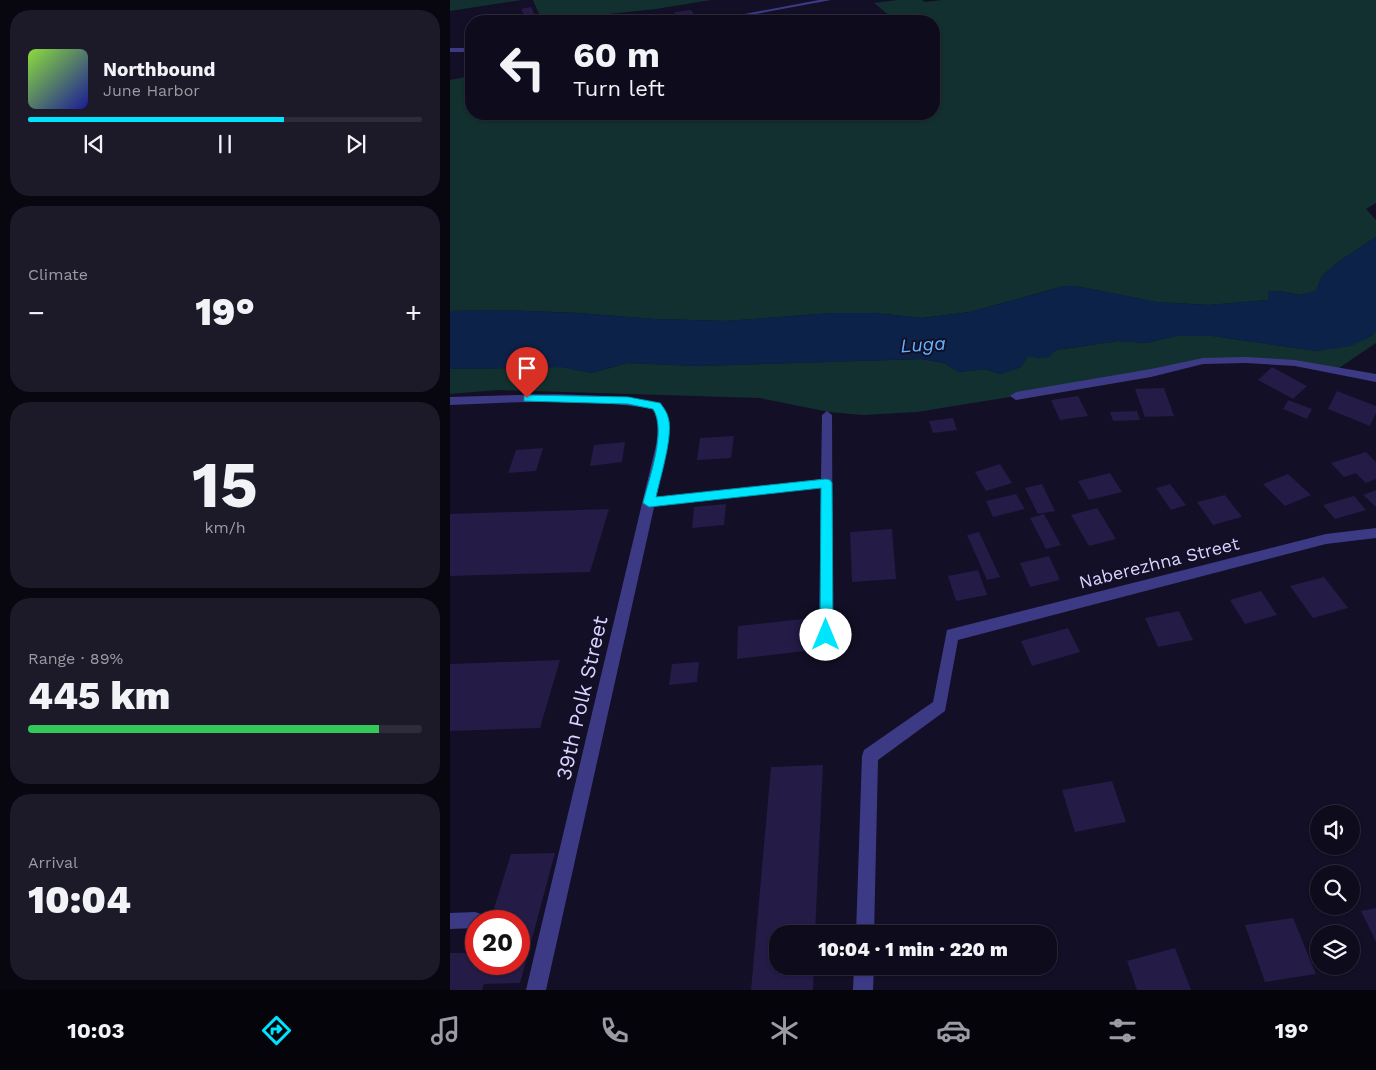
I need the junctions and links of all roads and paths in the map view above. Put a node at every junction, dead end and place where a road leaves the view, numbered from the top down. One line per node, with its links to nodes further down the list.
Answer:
1 (828, 0): 2 (street)
2 (744, 15)
3 (450, 50): 4 (street)
4 (465, 50)
5 (1376, 378): 6 (street)
6 (1016, 396)
7 (450, 401): 10 (street, 39th Polk Street)
8 (827, 415): 9 (lane)
9 (826, 483): 10 (lane); 12 (lane)
10 (649, 503): 17 (street, 39th Polk Street)
11 (1376, 533): 15 (street, Naberezhna Street)
12 (826, 635)
13 (465, 920): 14 (lane)
14 (450, 921)
15 (865, 925)
16 (864, 975): 18 (street)
17 (536, 990)
18 (863, 990)

